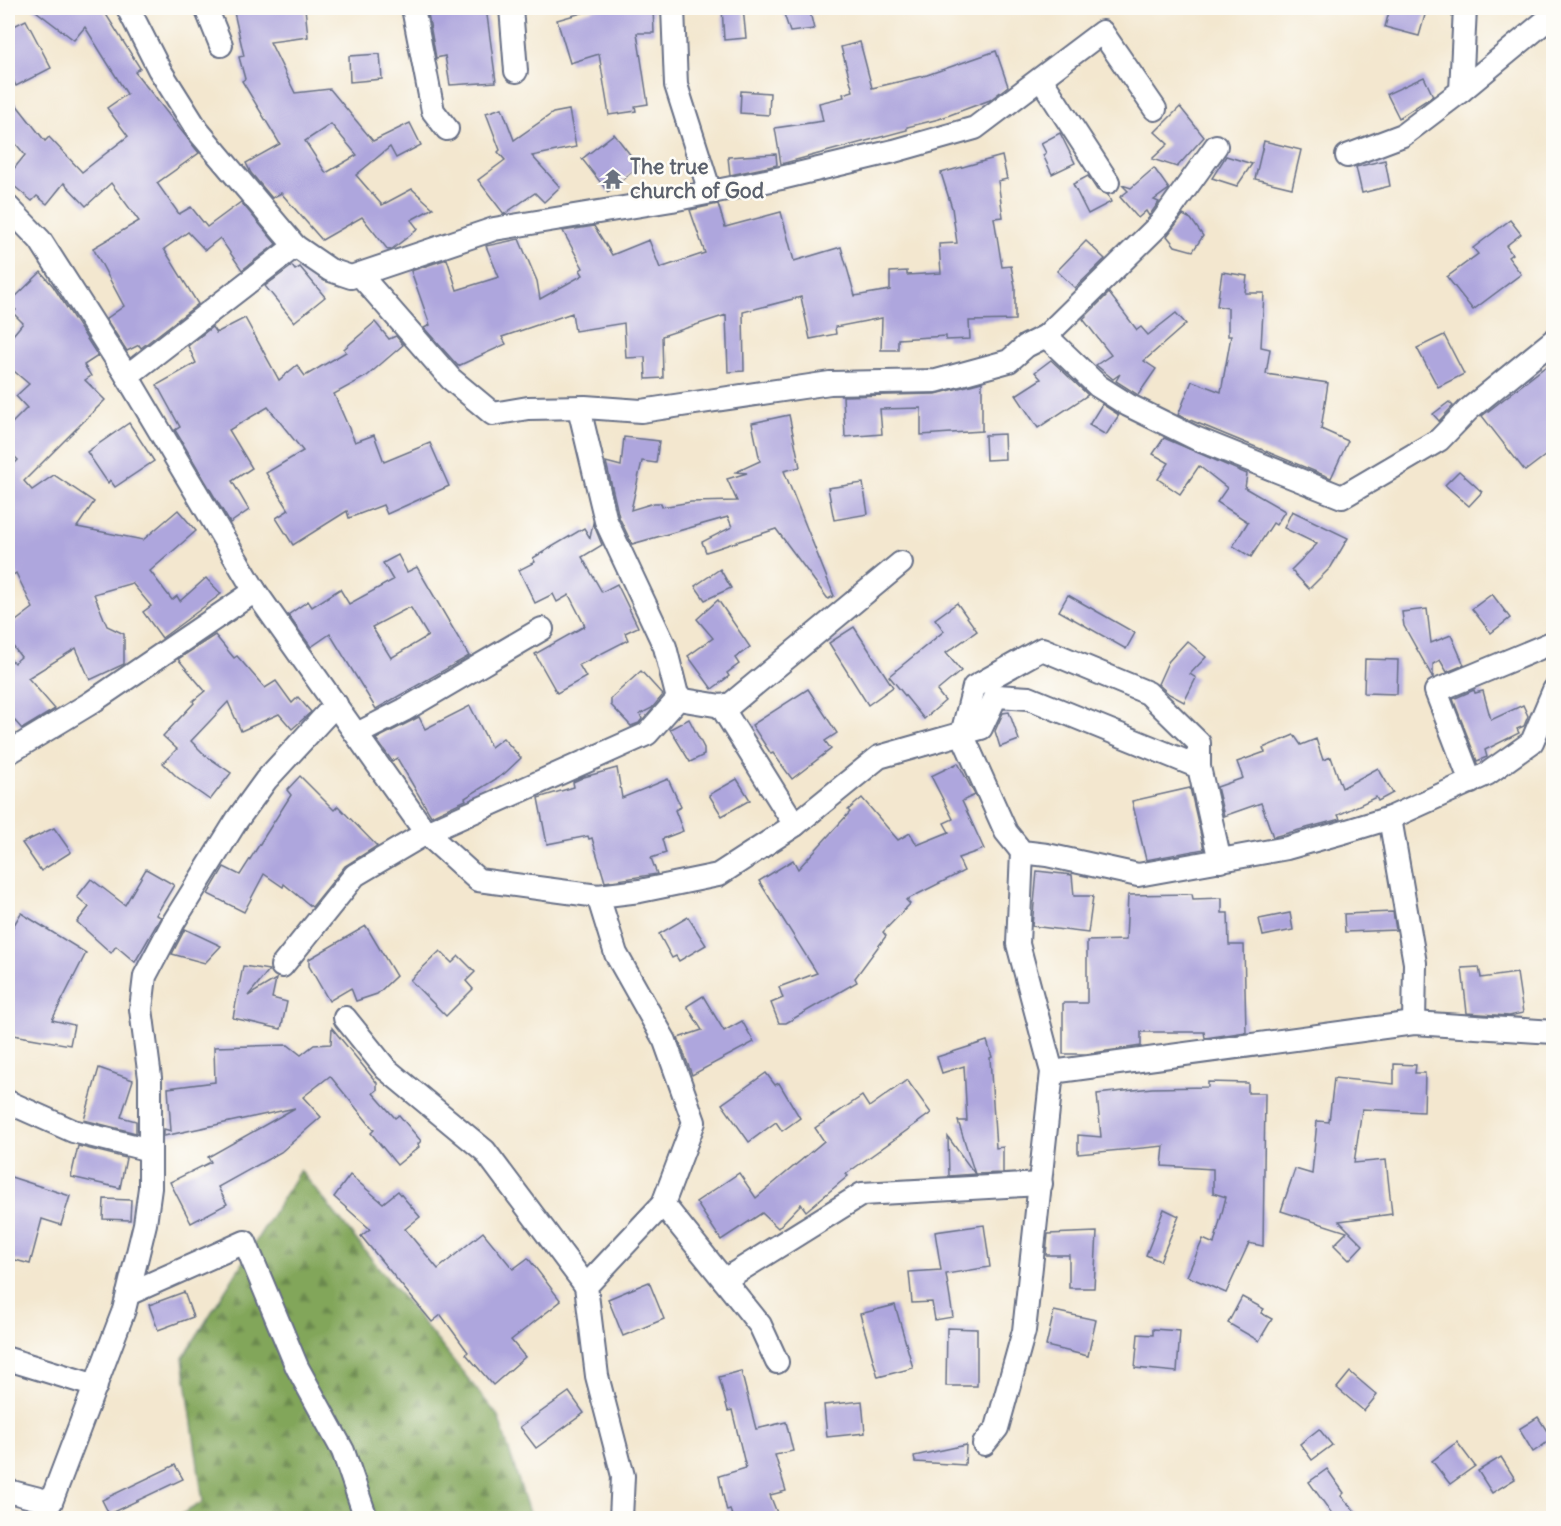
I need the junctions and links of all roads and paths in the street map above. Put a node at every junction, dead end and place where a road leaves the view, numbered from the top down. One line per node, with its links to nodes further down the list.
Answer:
1 (128, 8): 19 (street)
2 (207, 8): 8 (street)
3 (413, 8): 13 (street)
4 (511, 8): 9 (street)
5 (673, 8): 17 (street)
6 (1465, 8): 11 (street)
7 (1554, 14): 11 (street)
8 (220, 45)
9 (516, 70)
10 (1041, 79): 12 (street); 16 (street); 17 (street)
11 (1461, 92): 15 (street)
12 (1155, 110)
13 (447, 129)
14 (1216, 146): 21 (street)
15 (1347, 156)
16 (1108, 182)
17 (710, 192): 20 (street)
18 (8, 207): 23 (street)
19 (295, 246): 20 (street); 23 (street)
20 (360, 276): 24 (street)
21 (1046, 336): 22 (street); 24 (street)
22 (1554, 340)
23 (127, 376): 26 (street)
24 (579, 408): 30 (street)
25 (901, 563): 32 (street)
26 (255, 591): 31 (street); 35 (street)
27 (542, 629): 33 (street)
28 (1554, 642): 37 (street)
29 (1554, 690): 37 (street)
30 (678, 699): 32 (street); 40 (street)
31 (336, 704): 33 (street); 50 (street)
32 (721, 706): 39 (street)
33 (357, 734): 40 (street)
34 (962, 734): 36 (street); 36 (street); 39 (street); 41 (street)
35 (8, 753)
36 (1199, 767): 42 (street)
37 (1471, 782): 38 (street)
38 (1390, 818): 42 (street); 46 (street)
39 (795, 825): 43 (street)
40 (426, 833): 43 (street); 44 (street)
41 (1022, 852): 42 (street); 48 (street)
42 (1220, 861)
43 (598, 896): 52 (street)
44 (282, 966)
45 (345, 1018): 54 (street)
46 (1414, 1023): 47 (street); 48 (street)
47 (1554, 1032)
48 (1052, 1072): 51 (street)
49 (8, 1101): 50 (street)
50 (150, 1150): 55 (street)
51 (1041, 1184): 53 (street); 59 (street)
52 (663, 1204): 53 (street); 54 (street)
53 (724, 1280): 57 (street)
54 (586, 1286): 63 (street)
55 (128, 1294): 58 (street); 62 (street)
56 (8, 1359): 58 (street)
57 (777, 1362)
58 (96, 1386): 61 (street)
59 (984, 1444)
60 (8, 1491): 61 (street)
61 (46, 1510)
62 (366, 1518)
63 (621, 1518)

